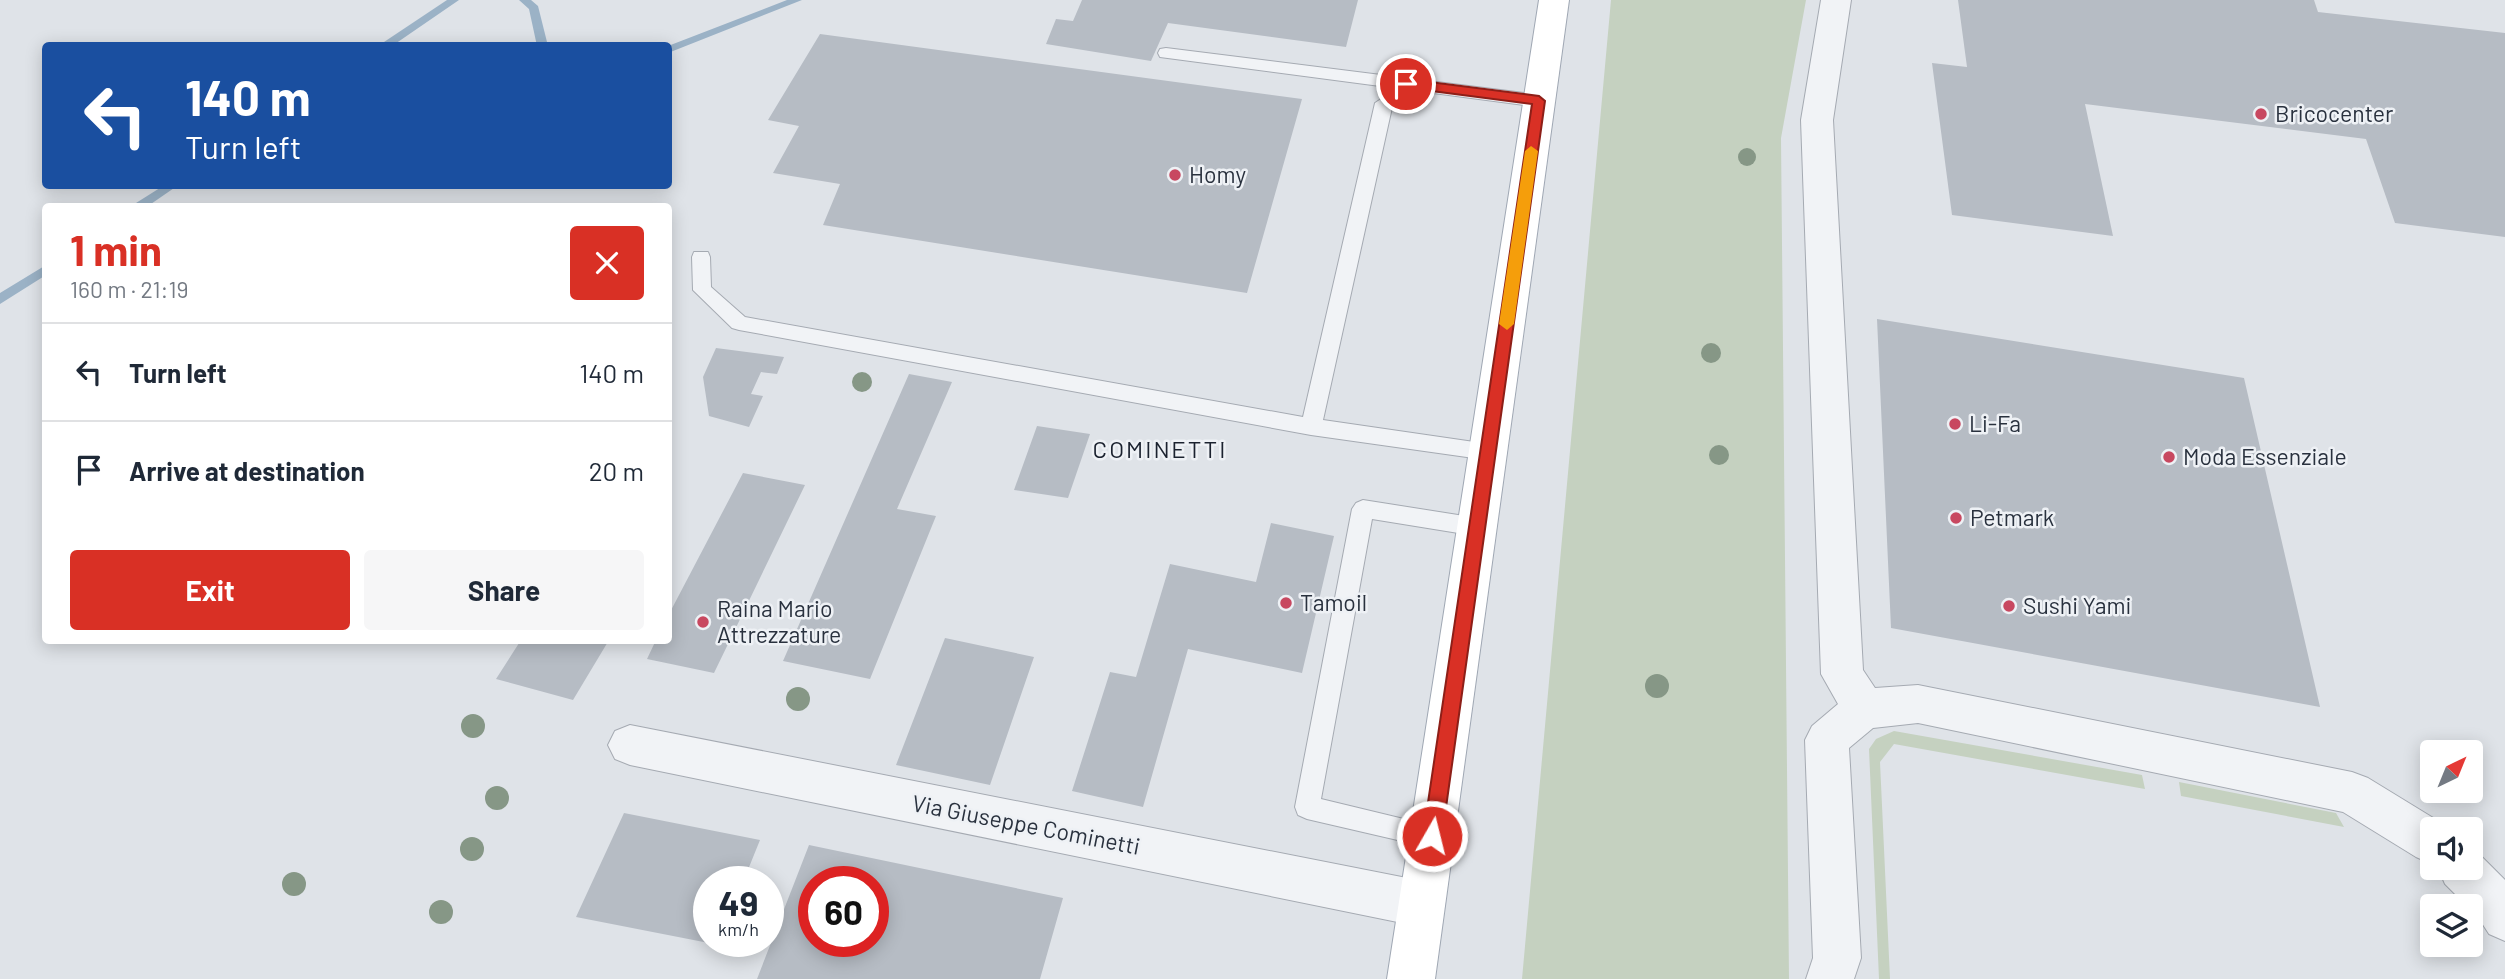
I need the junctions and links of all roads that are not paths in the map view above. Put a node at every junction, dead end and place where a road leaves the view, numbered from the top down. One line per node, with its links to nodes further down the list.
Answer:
1 (1554, 0): 4 (main road)
2 (1836, 0): 10 (street)
3 (1166, 53): 4 (lane)
4 (1539, 101): 8 (main road)
5 (1384, 103): 7 (lane)
6 (701, 257): 7 (lane)
7 (1311, 427): 8 (lane)
8 (1488, 452): 9 (main road)
9 (1477, 527): 13 (main road); 13 (lane)
10 (1864, 709): 12 (street); 18 (street)
11 (630, 745): 15 (street, Via Giuseppe Cominetti)
12 (2420, 835)
13 (1432, 836): 15 (main road)
14 (2473, 880): 16 (street)
15 (1422, 904): 17 (main road)
16 (2505, 918)
17 (1411, 979)
18 (1830, 979)

